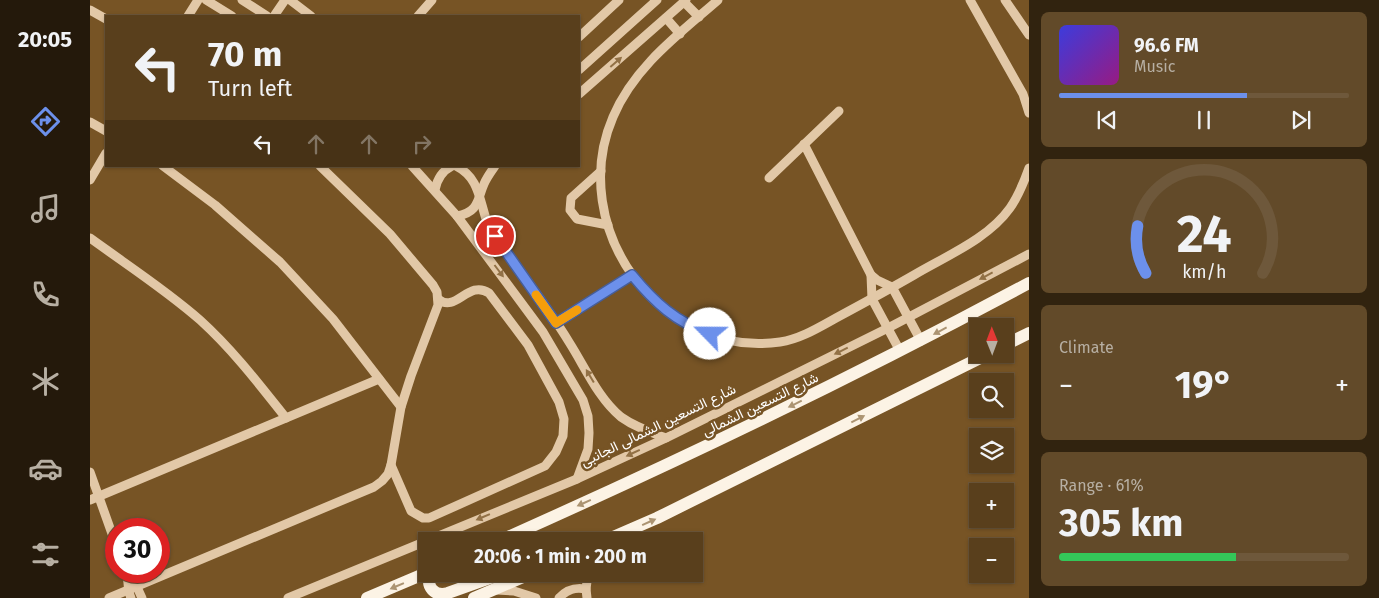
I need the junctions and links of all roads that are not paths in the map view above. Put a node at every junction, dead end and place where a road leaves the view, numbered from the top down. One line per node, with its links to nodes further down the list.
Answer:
1 (198, 0): 18 (street)
2 (206, 0): 19 (street)
3 (242, 0): 15 (street)
4 (262, 0): 15 (street)
5 (285, 0): 21 (street)
6 (290, 0): 17 (street)
7 (303, 0): 17 (street)
8 (432, 0): 22 (street)
9 (619, 0): 28 (street)
10 (657, 0): 29 (street)
11 (718, 0): 23 (street)
12 (970, 0): 32 (street)
13 (1006, 0): 27 (street)
14 (685, 1): 23 (street); 25 (street)
15 (256, 9): 20 (street)
16 (90, 10): 24 (street)
17 (309, 14)
18 (189, 15)
19 (230, 15)
20 (265, 15)
21 (275, 15)
22 (419, 15)
23 (699, 17): 26 (street)
24 (105, 18)
25 (666, 18): 26 (street); 30 (street, one-way to 25)
26 (680, 34): 44 (street)
27 (1029, 35)
28 (580, 36)
29 (580, 69)
30 (580, 93)
31 (839, 112): 35 (street)
32 (1029, 113)
33 (90, 122): 34 (street)
34 (105, 130)
35 (804, 144): 45 (street); 54 (street)
36 (105, 155): 46 (street)
37 (164, 167): 67 (street)
38 (321, 167): 57 (street)
39 (413, 167): 47 (street)
40 (450, 167): 47 (street)
41 (458, 167): 48 (street)
42 (494, 167): 48 (street)
43 (1029, 168): 56 (street)
44 (601, 172): 50 (street); 50 (street)
45 (769, 178)
46 (90, 180)
47 (435, 190): 49 (street)
48 (480, 196): 49 (street); 60 (street)
49 (457, 216): 69 (street, one-way to 69)
50 (608, 226): 53 (street)
51 (90, 238): 71 (street)
52 (1029, 254): 59 (street, شارع التسعين الشمالى الجانبى, one-way to 59)
53 (632, 275): 58 (street); 60 (street)
54 (871, 275): 56 (street); 58 (street)
55 (1029, 283): 64 (main road, شارع التسعين الشمالى, one-way to 64)
56 (892, 287): 58 (street); 59 (street)
57 (438, 299): 70 (street); 73 (street)
58 (872, 299): 61 (street)
59 (908, 317): 61 (street, شارع التسعين الشمالى الجانبى); 64 (street)
60 (556, 323): 68 (street, one-way to 60)
61 (888, 328): 65 (street); 72 (street, شارع التسعين الشمالى الجانبى, one-way to 72)
62 (1029, 333): 63 (main road)
63 (1014, 340)
64 (921, 341): 65 (main road, شارع التسعين الشمالى)
65 (900, 351): 78 (main road, شارع التسعين الشمالى, one-way to 78)
66 (970, 363): 79 (main road, one-way to 66)
67 (379, 379): 70 (street); 71 (street)
68 (599, 391): 69 (street); 72 (street)
69 (583, 400): 75 (street)
70 (402, 407): 73 (street)
71 (286, 418): 76 (street)
72 (666, 438): 75 (street, شارع التسعين الشمالى الجانبى, one-way to 75)
73 (391, 465): 85 (street)
74 (90, 472): 76 (street)
75 (577, 478): 91 (street, شارع التسعين الشمالى الجانبى, one-way to 91)
76 (94, 499): 77 (street)
77 (105, 522)
78 (519, 532)
79 (625, 532)
80 (418, 577): 92 (main road, one-way to 92)
81 (429, 582): 82 (main road)
82 (479, 582)
83 (511, 582): 86 (main road)
84 (134, 583): 85 (street)
85 (137, 587): 87 (street); 90 (street)
86 (492, 590): 93 (main road); 94 (street)
87 (129, 594): 89 (street)
88 (586, 594): 95 (street)
89 (109, 598)
90 (142, 598)
91 (288, 598)
92 (368, 598)
93 (474, 598)
94 (536, 598)
95 (559, 598)

